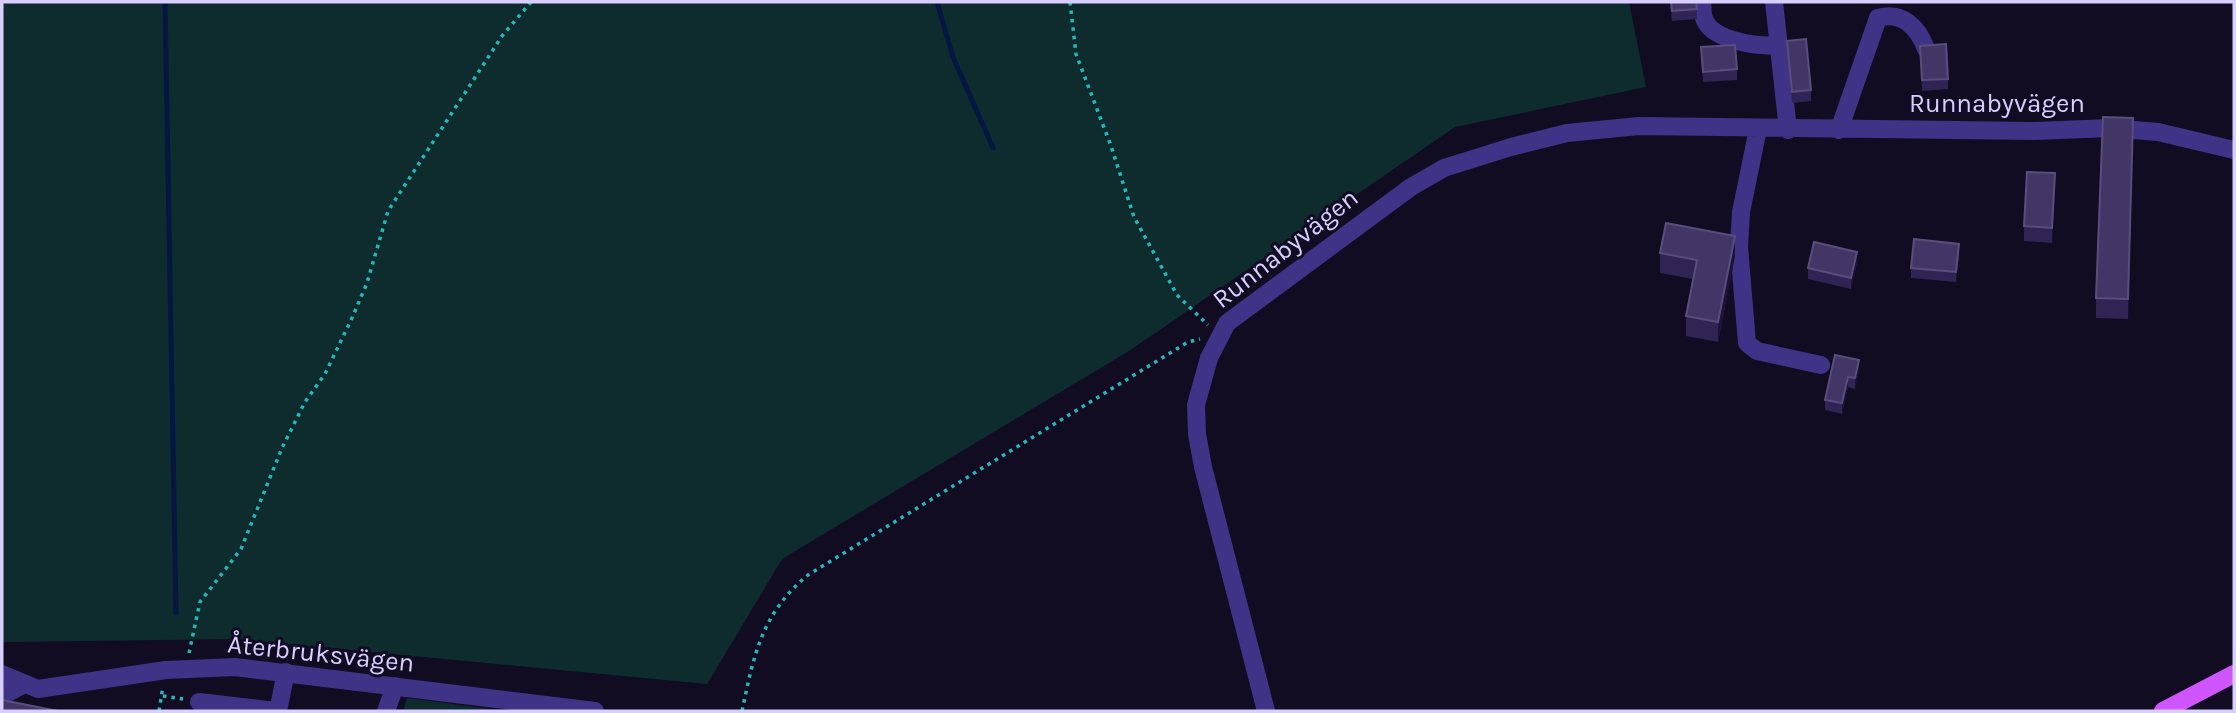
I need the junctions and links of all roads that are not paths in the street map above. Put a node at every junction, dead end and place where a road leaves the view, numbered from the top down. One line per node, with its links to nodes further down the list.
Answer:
1 (1702, 2): 3 (street)
2 (1774, 2): 3 (street)
3 (1779, 45): 6 (street)
4 (1926, 50): 7 (street)
5 (1758, 130): 6 (street, Runnabyvägen); 9 (street); 21 (street, Runnabyvägen)
6 (1788, 130): 7 (street, Runnabyvägen)
7 (1839, 130): 8 (street, Runnabyvägen)
8 (2234, 150)
9 (1821, 365)
10 (286, 673): 13 (street, Återbruksvägen); 14 (street, Återbruksvägen); 18 (street)
11 (2, 674): 13 (street, Återbruksvägen)
12 (2234, 674): 22 (main road)
13 (24, 684): 15 (street)
14 (395, 686): 17 (street, Återbruksvägen); 19 (street)
15 (2, 696)
16 (198, 702): 18 (street)
17 (524, 707): 20 (street, Återbruksvägen)
18 (277, 711)
19 (386, 711)
20 (595, 711)
21 (1266, 711)
22 (2163, 711)

